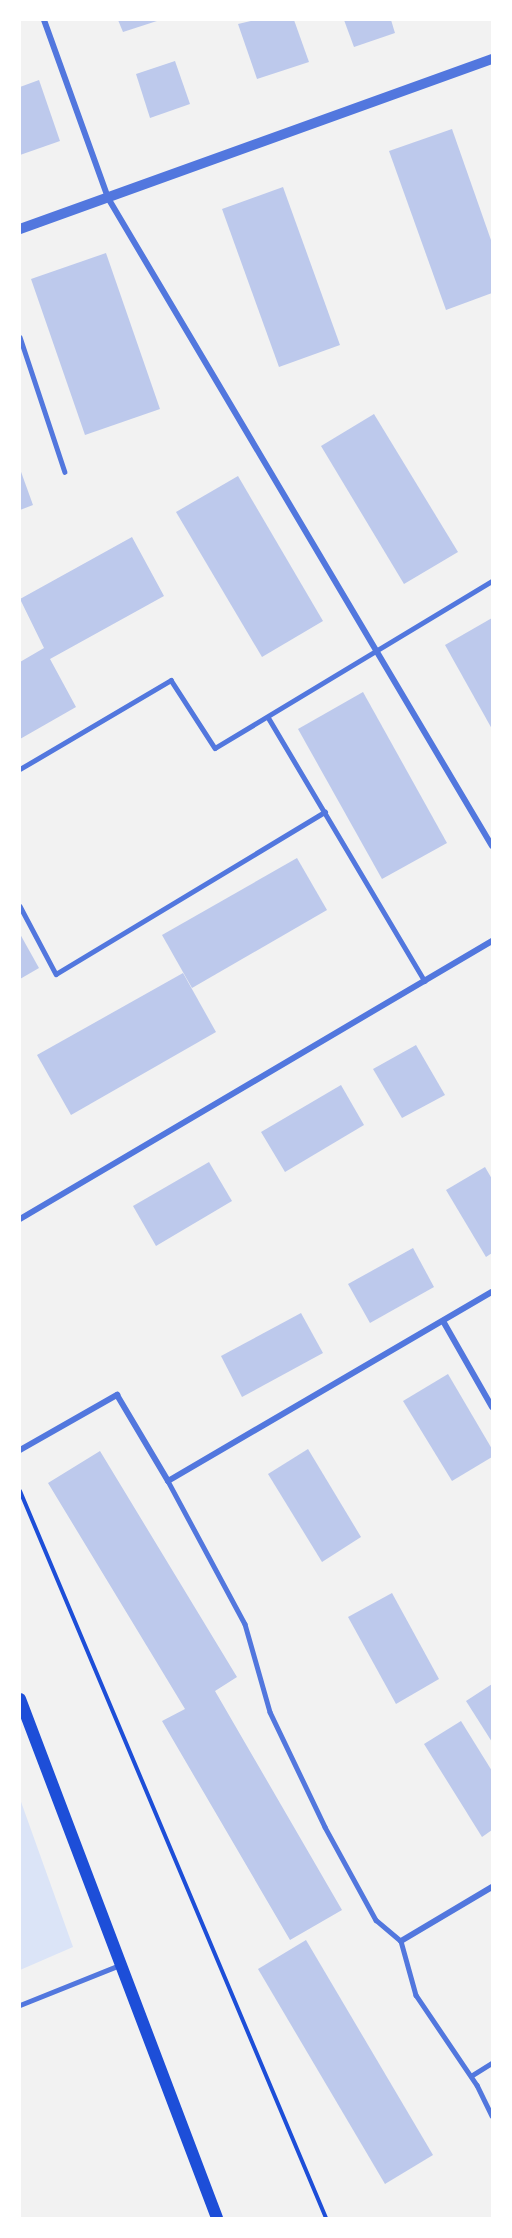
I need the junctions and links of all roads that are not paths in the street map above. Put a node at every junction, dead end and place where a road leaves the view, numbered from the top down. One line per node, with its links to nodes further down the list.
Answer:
1 (44, 20): 3 (street)
2 (492, 59): 3 (street)
3 (108, 198): 4 (street); 8 (street)
4 (20, 229)
5 (20, 337): 6 (lane)
6 (65, 472)
7 (492, 581): 8 (lane)
8 (377, 651): 9 (lane); 12 (street)
9 (268, 717): 10 (lane); 11 (lane)
10 (20, 769)
11 (325, 812): 13 (lane); 15 (lane)
12 (492, 846)
13 (20, 906)
14 (492, 941): 15 (street)
15 (425, 981): 16 (street)
16 (20, 1219)
17 (492, 1292): 18 (street)
18 (443, 1321): 19 (street); 21 (street)
19 (492, 1407)
20 (20, 1450): 21 (street)
21 (168, 1481): 24 (lane)
22 (20, 1699): 25 (main road)
23 (492, 1887): 24 (street)
24 (401, 1941): 28 (lane)
25 (120, 1965): 26 (lane); 30 (main road)
26 (20, 2005)
27 (492, 2063): 28 (lane)
28 (471, 2076): 29 (lane)
29 (492, 2116)
30 (216, 2218)

